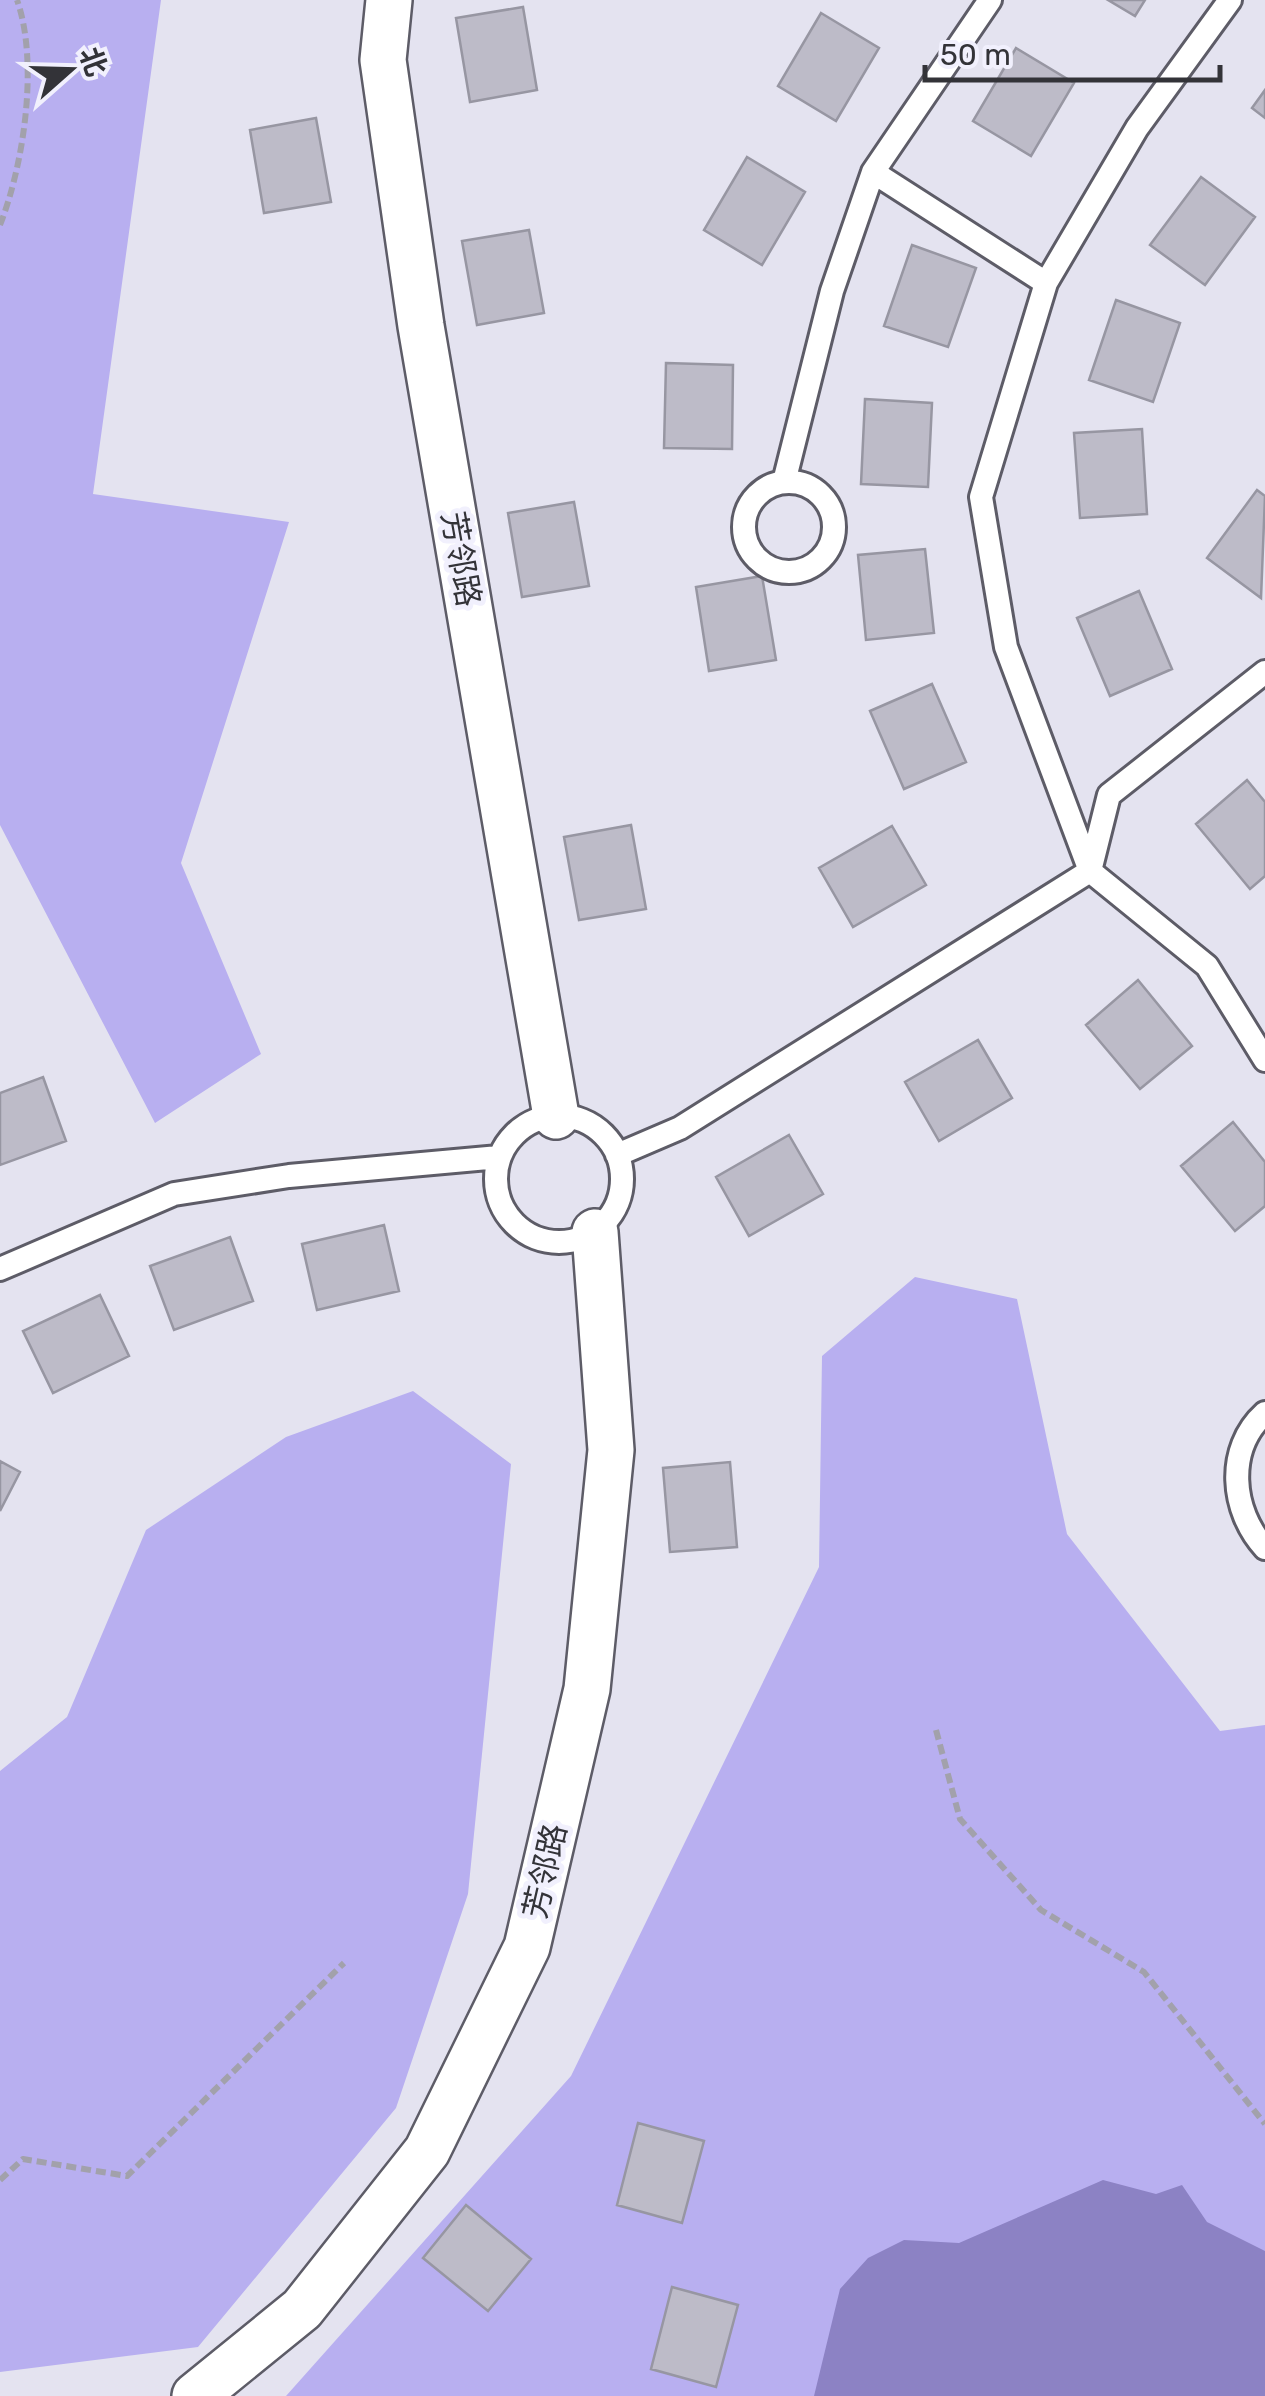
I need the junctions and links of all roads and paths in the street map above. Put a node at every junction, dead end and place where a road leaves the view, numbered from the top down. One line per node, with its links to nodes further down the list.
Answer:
1 (16, 0): 6 (path)
2 (389, 0): 12 (street, 芳邻路)
3 (990, 0): 5 (lane)
4 (1230, 0): 7 (lane)
5 (873, 172): 7 (lane); 8 (lane)
6 (0, 225)
7 (1046, 282): 10 (lane)
8 (784, 482): 8 (lane)
9 (1265, 672): 10 (lane)
10 (1090, 871): 11 (lane); 13 (lane)
11 (1265, 1060)
12 (556, 1116): 13 (lane); 14 (lane)
13 (617, 1155): 15 (lane)
14 (499, 1156): 15 (lane); 16 (lane)
15 (595, 1232): 23 (street, 芳邻路)
16 (0, 1269)
17 (1265, 1413): 18 (lane)
18 (1265, 1548)
19 (936, 1730): 21 (path)
20 (344, 1963): 22 (path)
21 (1265, 2124)
22 (0, 2180)
23 (196, 2396)

